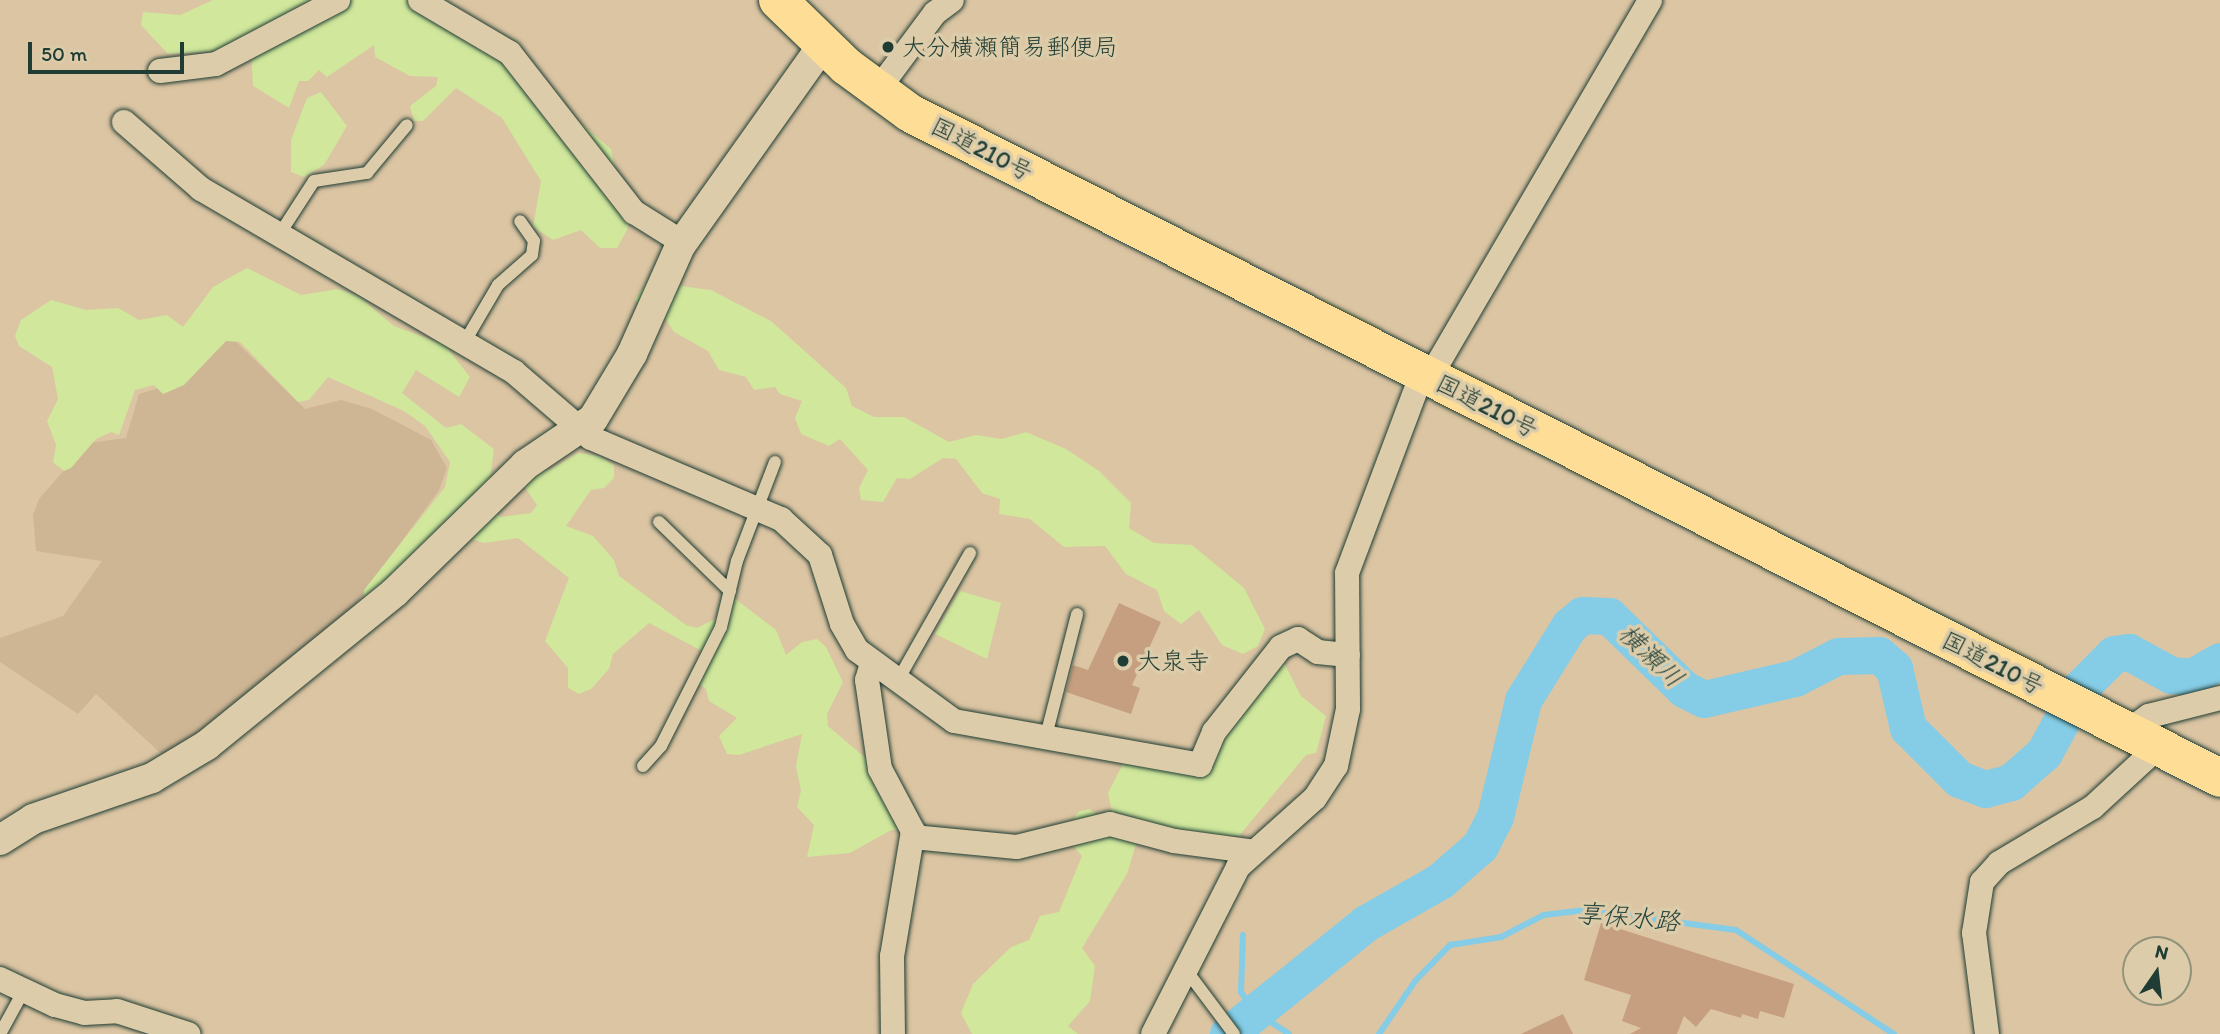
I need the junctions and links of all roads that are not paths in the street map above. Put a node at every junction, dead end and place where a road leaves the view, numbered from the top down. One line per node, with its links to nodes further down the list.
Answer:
1 (338, 0): 7 (street)
2 (420, 0): 13 (street)
3 (778, 0): 6 (highway, 国道210号)
4 (952, 0): 8 (street)
5 (1650, 0): 15 (street)
6 (823, 45): 8 (highway, 国道210号); 13 (street)
7 (160, 71)
8 (877, 91): 15 (highway, 国道210号)
9 (124, 122): 12 (street)
10 (407, 125): 12 (lane)
11 (520, 221): 14 (lane)
12 (279, 235): 14 (street)
13 (682, 243): 16 (street)
14 (464, 342): 16 (street)
15 (1426, 375): 23 (street); 27 (highway, 国道210号)
16 (580, 429): 18 (street); 32 (street)
17 (775, 462): 18 (lane)
18 (759, 507): 21 (lane); 24 (street)
19 (659, 522): 21 (lane)
20 (970, 553): 25 (lane)
21 (730, 591): 29 (lane)
22 (1077, 614): 28 (lane)
23 (1348, 655): 28 (street); 33 (street)
24 (872, 663): 25 (street); 31 (street)
25 (898, 680): 28 (street)
26 (2220, 698): 27 (street)
27 (2130, 732): 30 (highway, 国道210号); 42 (street)
28 (1045, 740)
29 (643, 766)
30 (2220, 778)
31 (913, 837): 33 (street); 39 (street)
32 (0, 840)
33 (1250, 851): 34 (street)
34 (1186, 970): 40 (street); 41 (lane)
35 (0, 979): 36 (street)
36 (23, 992): 37 (lane); 38 (street)
37 (0, 1034)
38 (188, 1034)
39 (893, 1034)
40 (1153, 1034)
41 (1234, 1034)
42 (1987, 1034)

